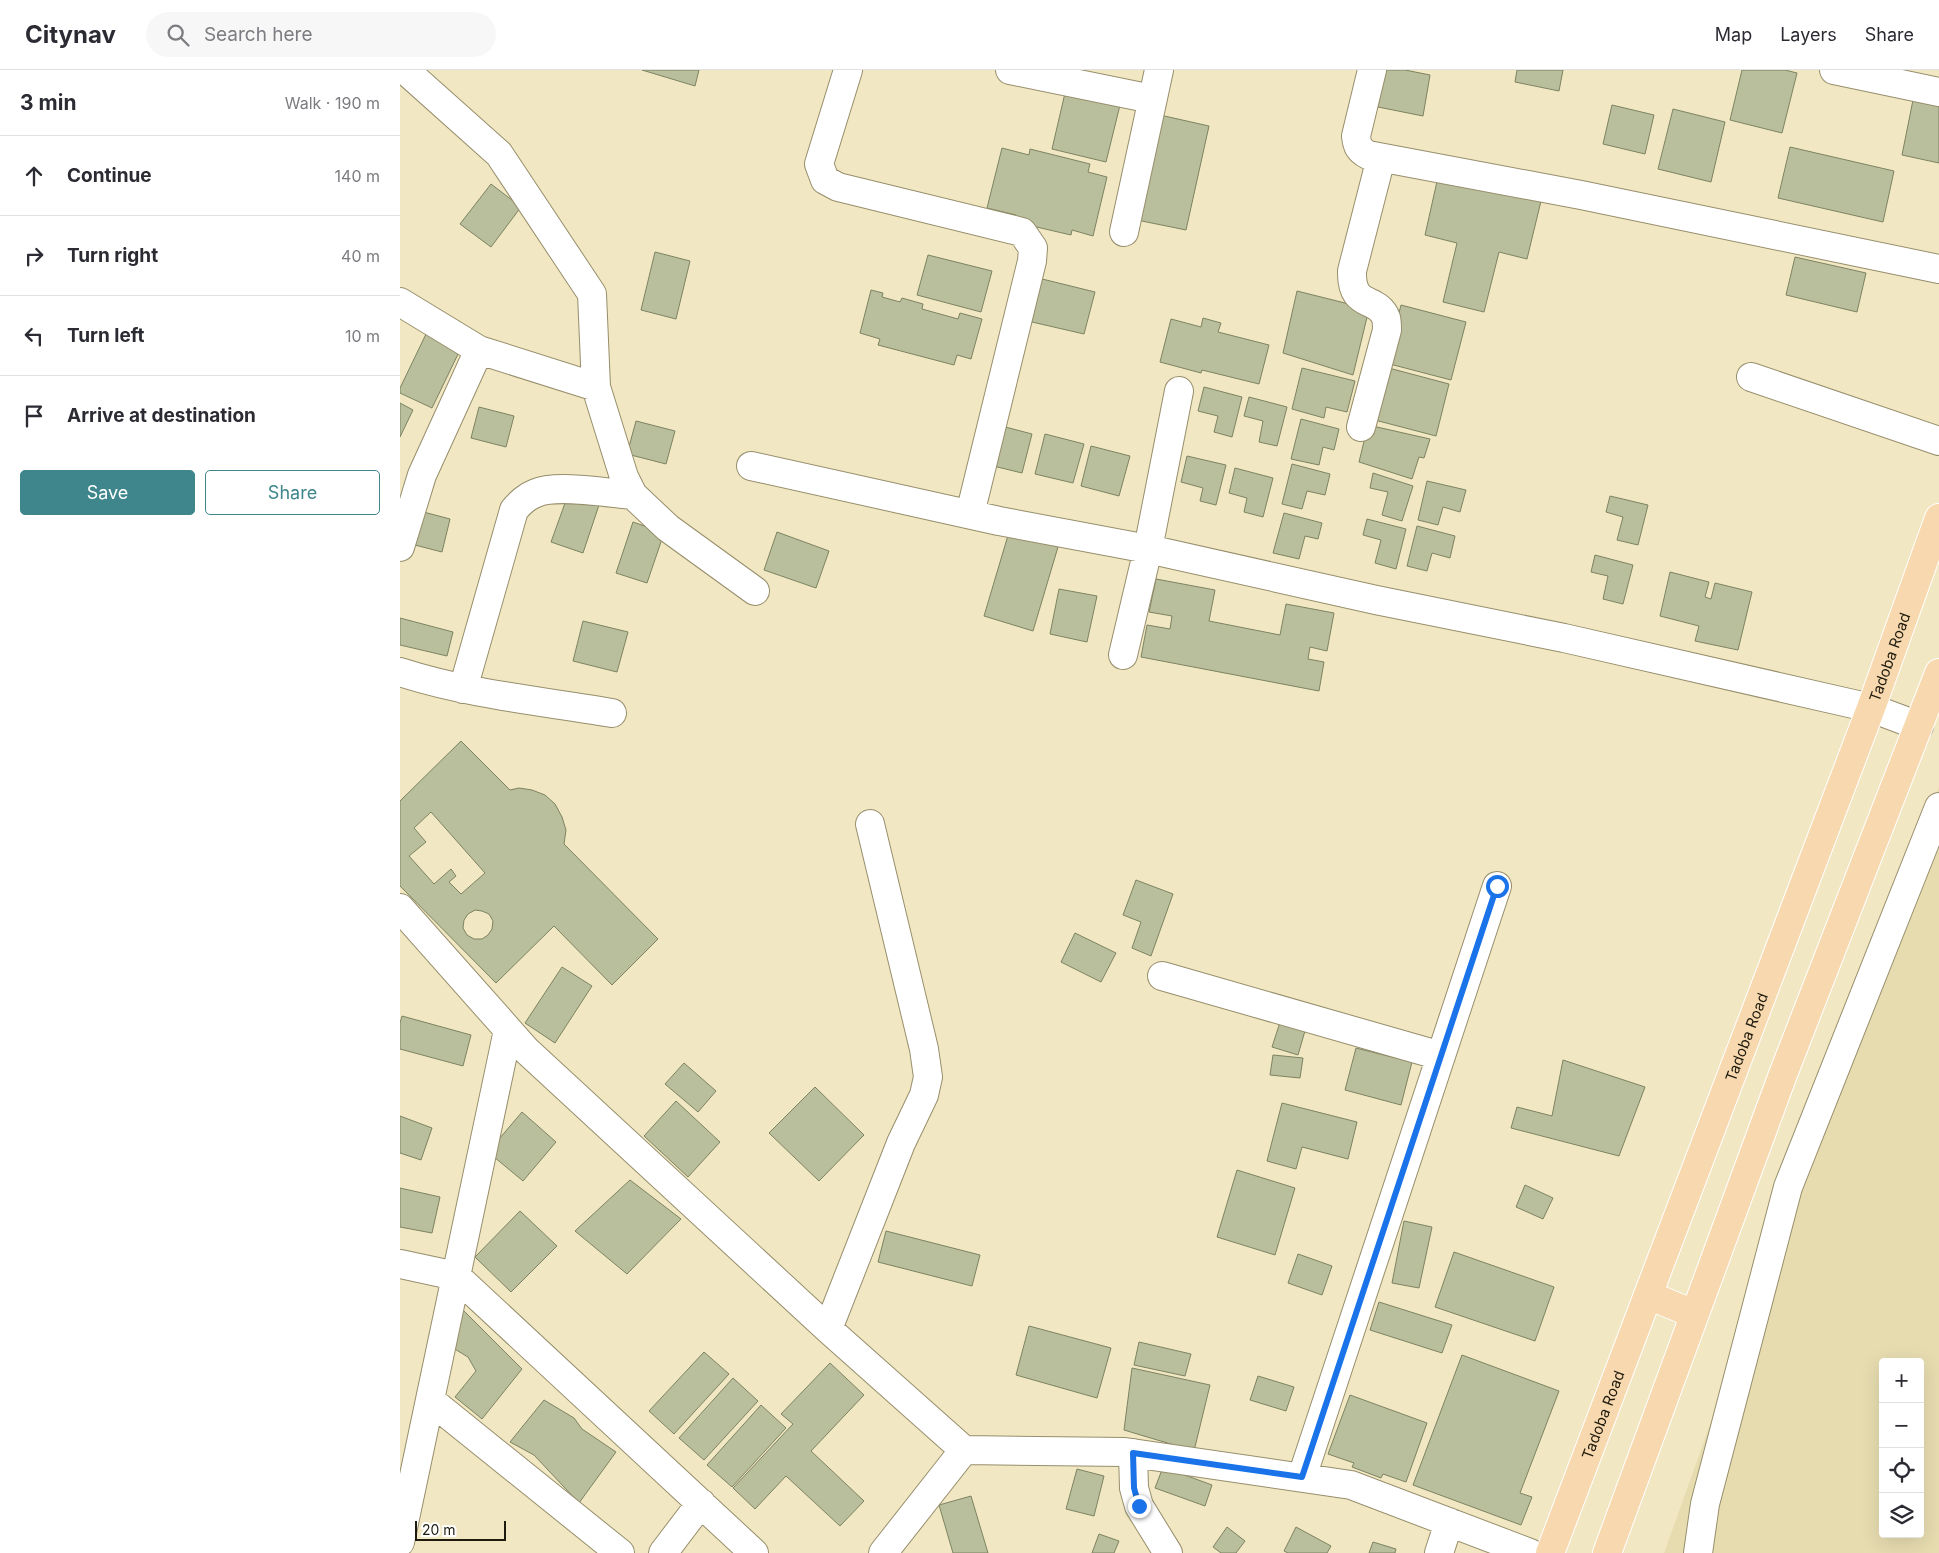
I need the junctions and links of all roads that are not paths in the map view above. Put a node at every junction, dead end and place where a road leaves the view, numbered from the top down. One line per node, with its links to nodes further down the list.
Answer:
1 (405, 70): 15 (street)
2 (848, 70): 21 (street)
3 (1010, 70): 8 (street)
4 (1159, 70): 8 (street)
5 (1372, 70): 9 (street)
6 (1834, 70): 7 (street)
7 (1939, 92)
8 (1152, 99): 10 (street)
9 (1380, 158): 11 (street); 17 (street)
10 (1124, 232)
11 (1939, 269)
12 (400, 302): 13 (street)
13 (479, 350): 15 (street); 23 (street)
14 (1751, 377): 18 (street)
15 (596, 387): 20 (street)
16 (1179, 391): 24 (street)
17 (1362, 427)
18 (1939, 441)
19 (751, 466): 21 (street)
20 (633, 495): 25 (street); 29 (street)
21 (970, 514): 24 (street)
22 (1939, 518): 30 (main road, Tadoba Road)
23 (400, 547)
24 (1148, 549): 26 (street); 30 (street)
25 (755, 591)
26 (1123, 655)
27 (400, 672): 29 (street)
28 (1939, 673): 32 (main road)
29 (463, 689): 31 (street)
30 (1871, 708): 32 (street); 42 (main road, Tadoba Road)
31 (612, 713)
32 (1918, 726): 43 (main road)
33 (1939, 807): 61 (street)
34 (870, 824): 44 (street)
35 (1497, 886): 39 (street)
36 (400, 908): 38 (street)
37 (1162, 976): 39 (street)
38 (508, 1030): 41 (street); 44 (street)
39 (1441, 1056): 48 (street)
40 (400, 1264): 41 (street)
41 (456, 1276): 45 (street); 49 (street)
42 (1648, 1294): 43 (main road); 59 (main road, Tadoba Road)
43 (1694, 1314): 60 (main road)
44 (828, 1329): 46 (street)
45 (430, 1400): 51 (street); 52 (street)
46 (964, 1450): 47 (street); 55 (street)
47 (1133, 1453): 48 (street); 56 (street)
48 (1302, 1477): 50 (street)
49 (701, 1503): 53 (street); 54 (street)
50 (1449, 1522): 57 (street); 58 (street)
51 (400, 1542)
52 (620, 1553)
53 (663, 1553)
54 (754, 1553)
55 (884, 1553)
56 (1168, 1553)
57 (1439, 1553)
58 (1530, 1553)
59 (1550, 1553)
60 (1607, 1553)
61 (1698, 1553)

